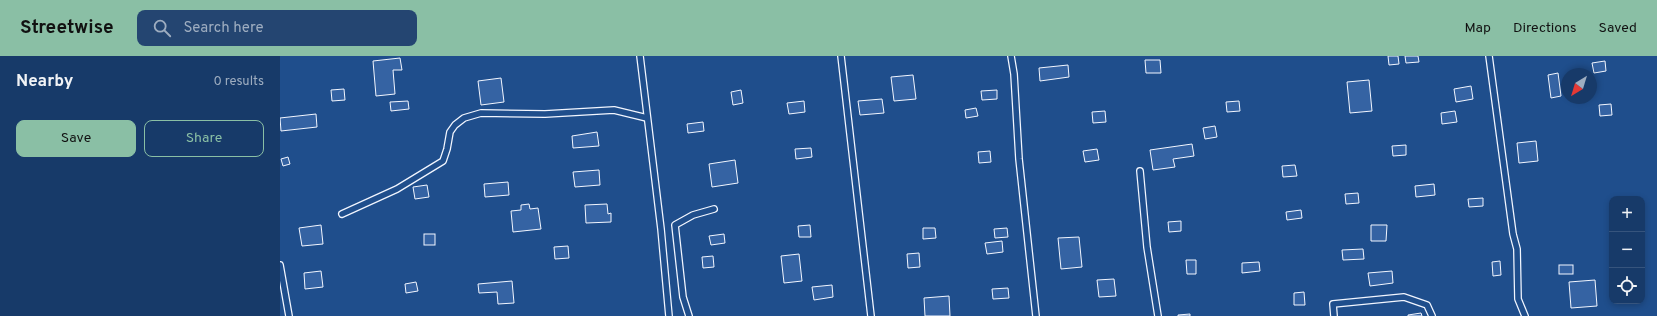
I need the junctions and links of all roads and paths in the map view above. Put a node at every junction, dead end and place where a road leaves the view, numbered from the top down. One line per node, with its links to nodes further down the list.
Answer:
1 (640, 56): 5 (lane)
2 (841, 56): 13 (lane)
3 (1011, 56): 14 (lane)
4 (1489, 56): 18 (lane)
5 (647, 118): 8 (lane); 11 (lane)
6 (1140, 171): 15 (lane)
7 (714, 209): 12 (lane)
8 (342, 214)
9 (280, 265): 10 (lane)
10 (289, 316)
11 (669, 316)
12 (688, 316)
13 (871, 316)
14 (1036, 316)
15 (1158, 316)
16 (1334, 316): 17 (lane)
17 (1432, 316)
18 (1525, 316)

